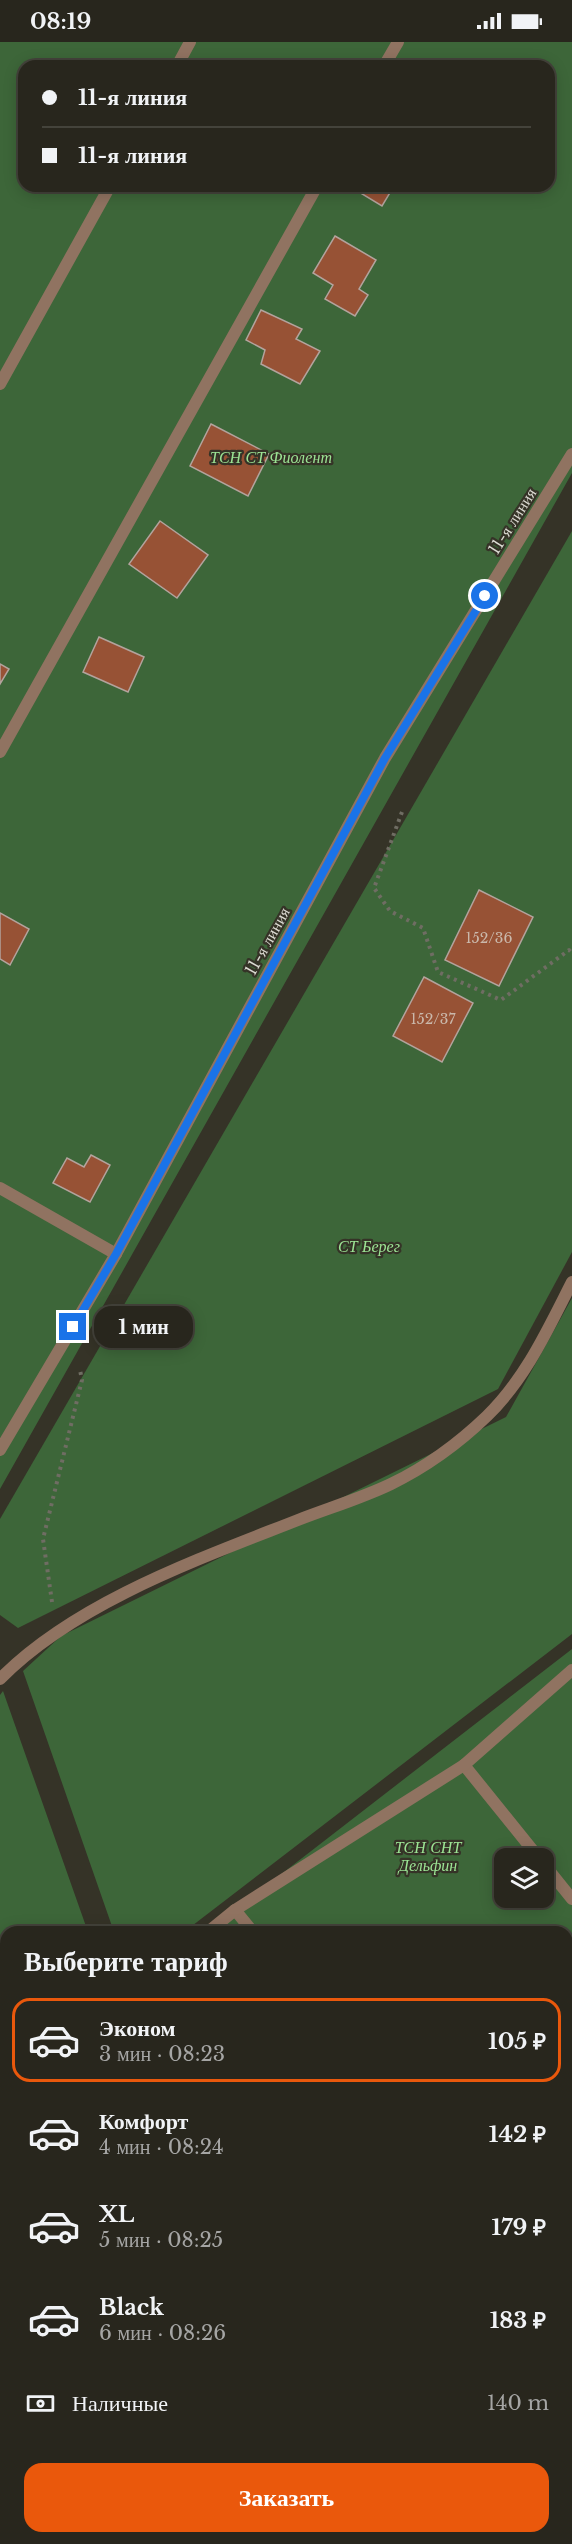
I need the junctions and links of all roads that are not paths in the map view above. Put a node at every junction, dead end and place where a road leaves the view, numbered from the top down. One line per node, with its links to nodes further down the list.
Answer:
1 (190, 42): 3 (street)
2 (398, 42): 4 (street)
3 (180, 60)
4 (388, 60)
5 (107, 192): 7 (street)
6 (314, 192): 9 (street)
7 (0, 384)
8 (572, 454): 11 (street, 11-я линия)
9 (0, 752)
10 (0, 1188): 11 (street)
11 (116, 1254): 13 (street, 11-я линия)
12 (572, 1282): 15 (street)
13 (0, 1450)
14 (572, 1670): 16 (street)
15 (0, 1679)
16 (464, 1765): 17 (street); 20 (street)
17 (531, 1848)
18 (554, 1877): 19 (street)
19 (572, 1899)
20 (235, 1910): 21 (street); 22 (street)
21 (215, 1926)
22 (248, 1926)

